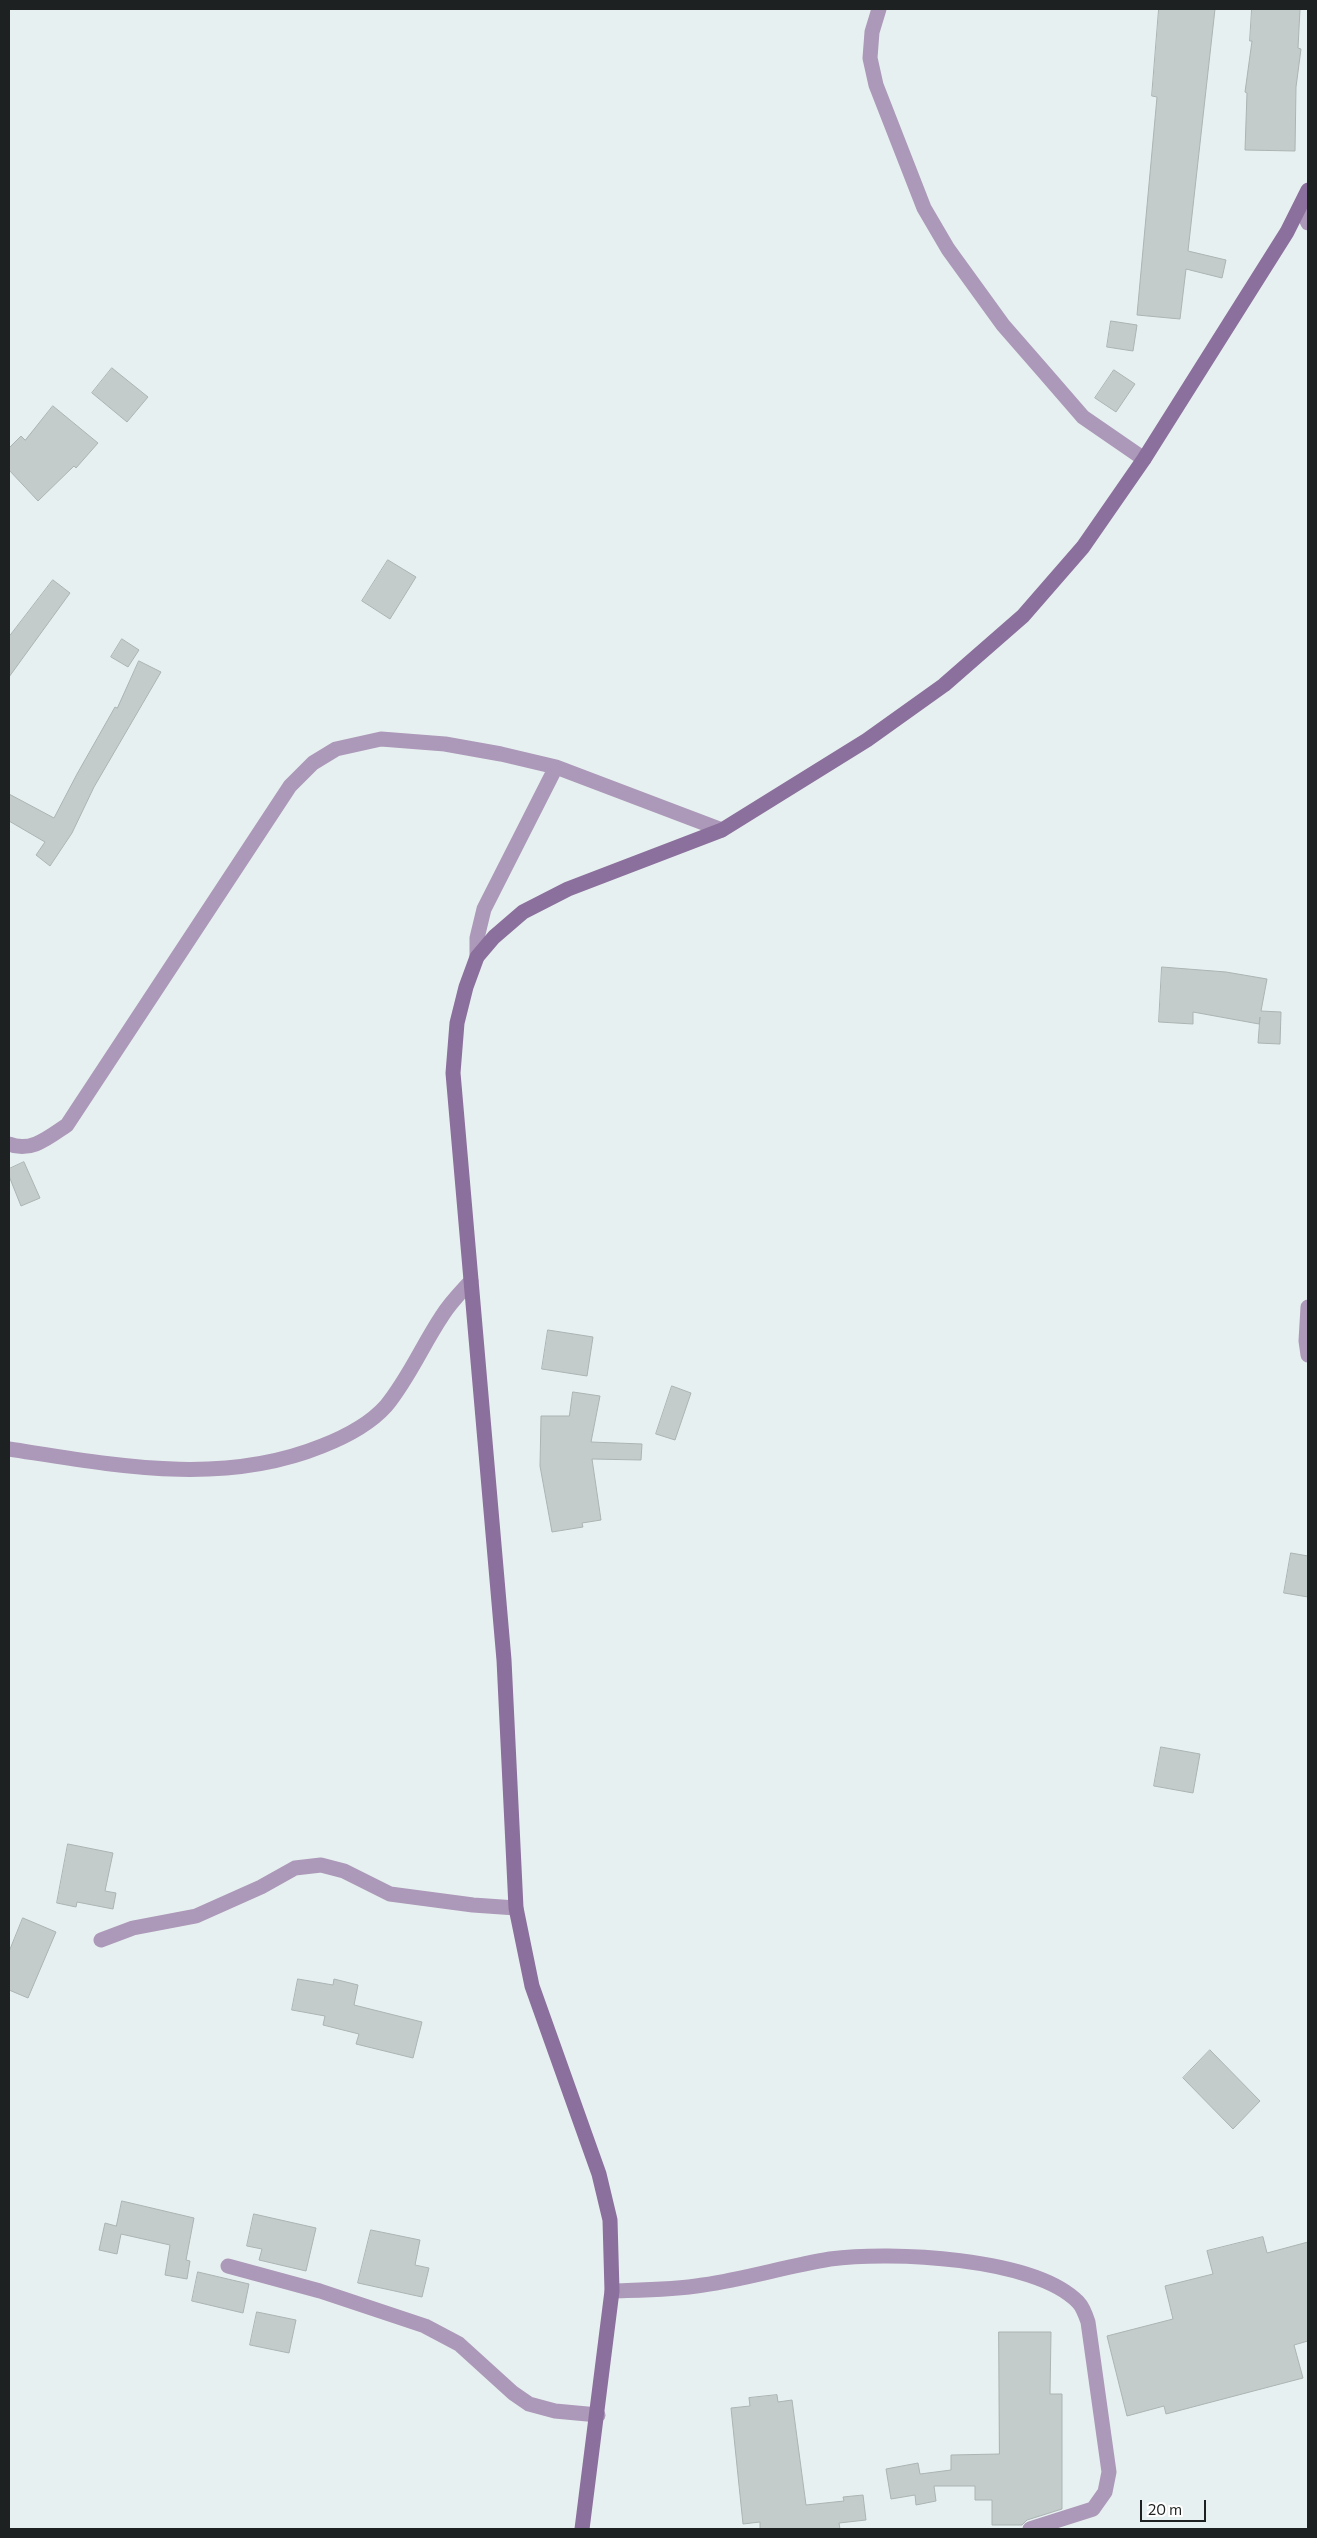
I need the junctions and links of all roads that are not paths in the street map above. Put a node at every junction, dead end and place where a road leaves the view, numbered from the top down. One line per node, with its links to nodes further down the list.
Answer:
1 (879, 9): 5 (street)
2 (1308, 190): 3 (street)
3 (1301, 208): 4 (street); 5 (street)
4 (1308, 223)
5 (1144, 459): 7 (street)
6 (556, 767): 7 (street); 8 (street); 9 (street)
7 (722, 830): 8 (street)
8 (478, 956): 10 (street)
9 (9, 1144)
10 (471, 1281): 13 (street); 14 (street)
11 (1308, 1307): 12 (street)
12 (1308, 1355)
13 (9, 1449)
14 (516, 1908): 15 (street); 17 (street)
15 (101, 1940)
16 (228, 2266): 18 (street)
17 (612, 2291): 18 (street); 20 (street)
18 (598, 2415): 19 (street)
19 (582, 2529)
20 (1030, 2529)

